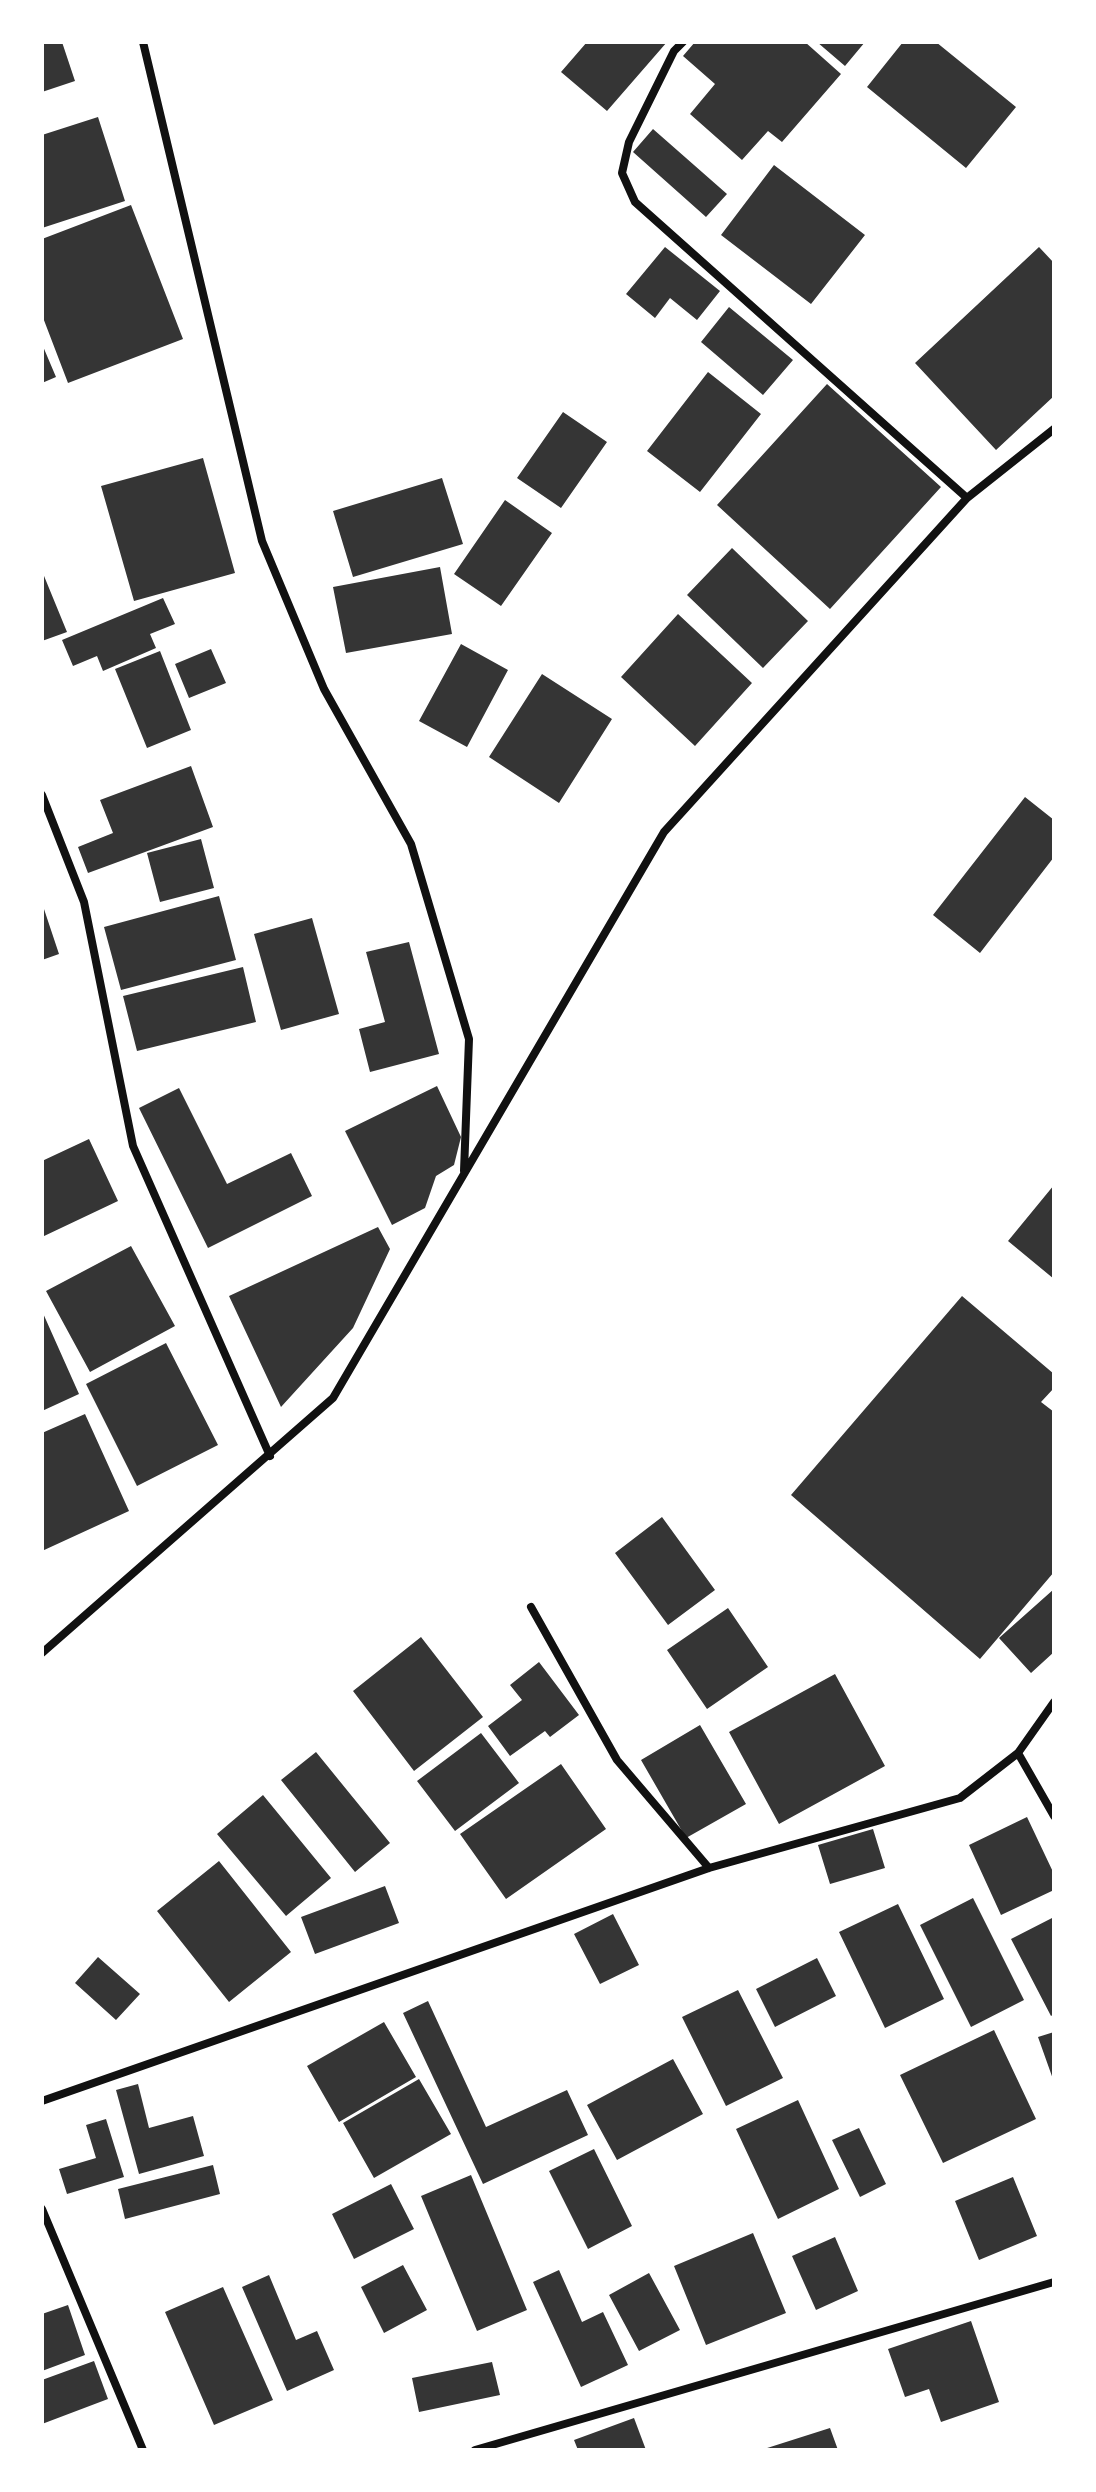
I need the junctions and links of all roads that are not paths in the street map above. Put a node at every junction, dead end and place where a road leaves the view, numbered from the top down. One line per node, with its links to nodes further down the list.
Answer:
1 (143, 42): 6 (street)
2 (683, 42): 4 (street)
3 (1054, 429): 4 (street)
4 (967, 498): 6 (street)
5 (42, 795): 7 (street)
6 (464, 1172): 7 (street)
7 (270, 1456): 9 (street)
8 (531, 1607): 13 (street)
9 (42, 1653)
10 (1054, 1702): 11 (street)
11 (1018, 1753): 12 (street); 13 (street)
12 (1054, 1816)
13 (709, 1868): 14 (street)
14 (42, 2101)
15 (42, 2209): 17 (street)
16 (1054, 2282): 18 (street)
17 (143, 2450)
18 (475, 2450)

